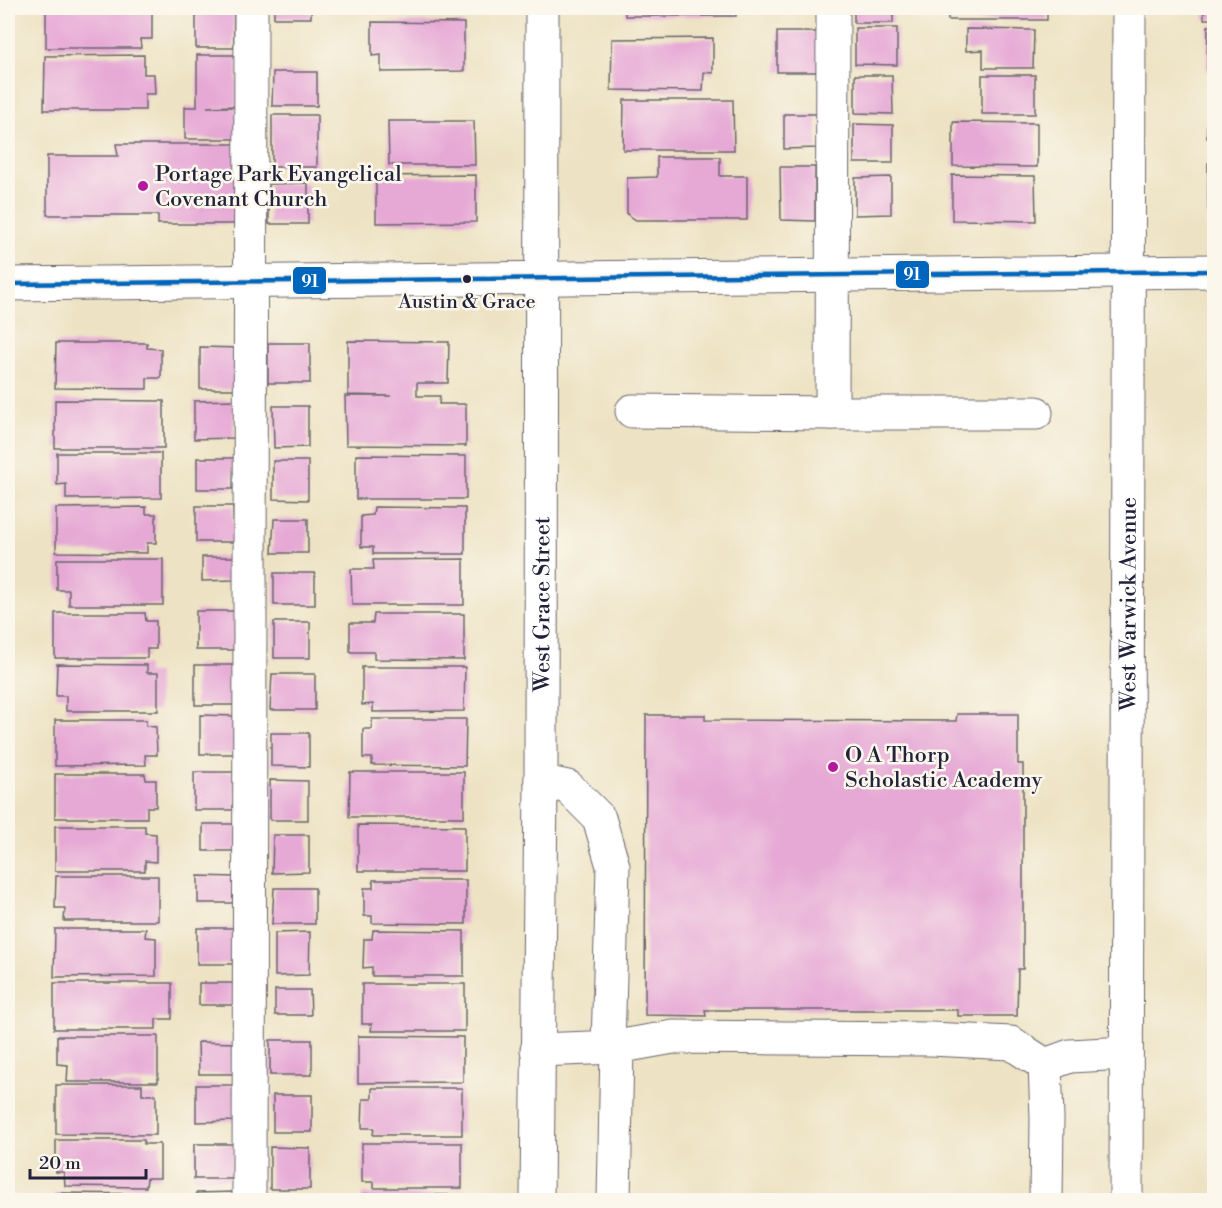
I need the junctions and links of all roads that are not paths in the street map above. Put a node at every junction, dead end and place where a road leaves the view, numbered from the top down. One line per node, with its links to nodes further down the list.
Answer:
1 (251, 8): 9 (street)
2 (542, 8): 8 (street, West Grace Street)
3 (833, 8): 7 (street)
4 (1129, 8): 6 (street, West Warwick Avenue)
5 (1215, 271): 6 (street)
6 (1129, 272): 7 (street); 17 (street, West Warwick Avenue)
7 (832, 275): 8 (street); 12 (street)
8 (541, 278): 9 (street); 14 (street, West Grace Street)
9 (251, 281): 10 (street); 19 (street)
10 (8, 284)
11 (632, 411): 12 (street)
12 (832, 413): 13 (street)
13 (1036, 413)
14 (541, 781): 15 (street); 16 (street, West Grace Street)
15 (612, 1047): 16 (street); 18 (street); 21 (street)
16 (537, 1050): 20 (street, West Grace Street)
17 (1126, 1053): 18 (street); 23 (street, West Warwick Avenue)
18 (1045, 1065): 22 (street)
19 (249, 1200)
20 (537, 1200)
21 (614, 1200)
22 (1047, 1200)
23 (1126, 1200)

